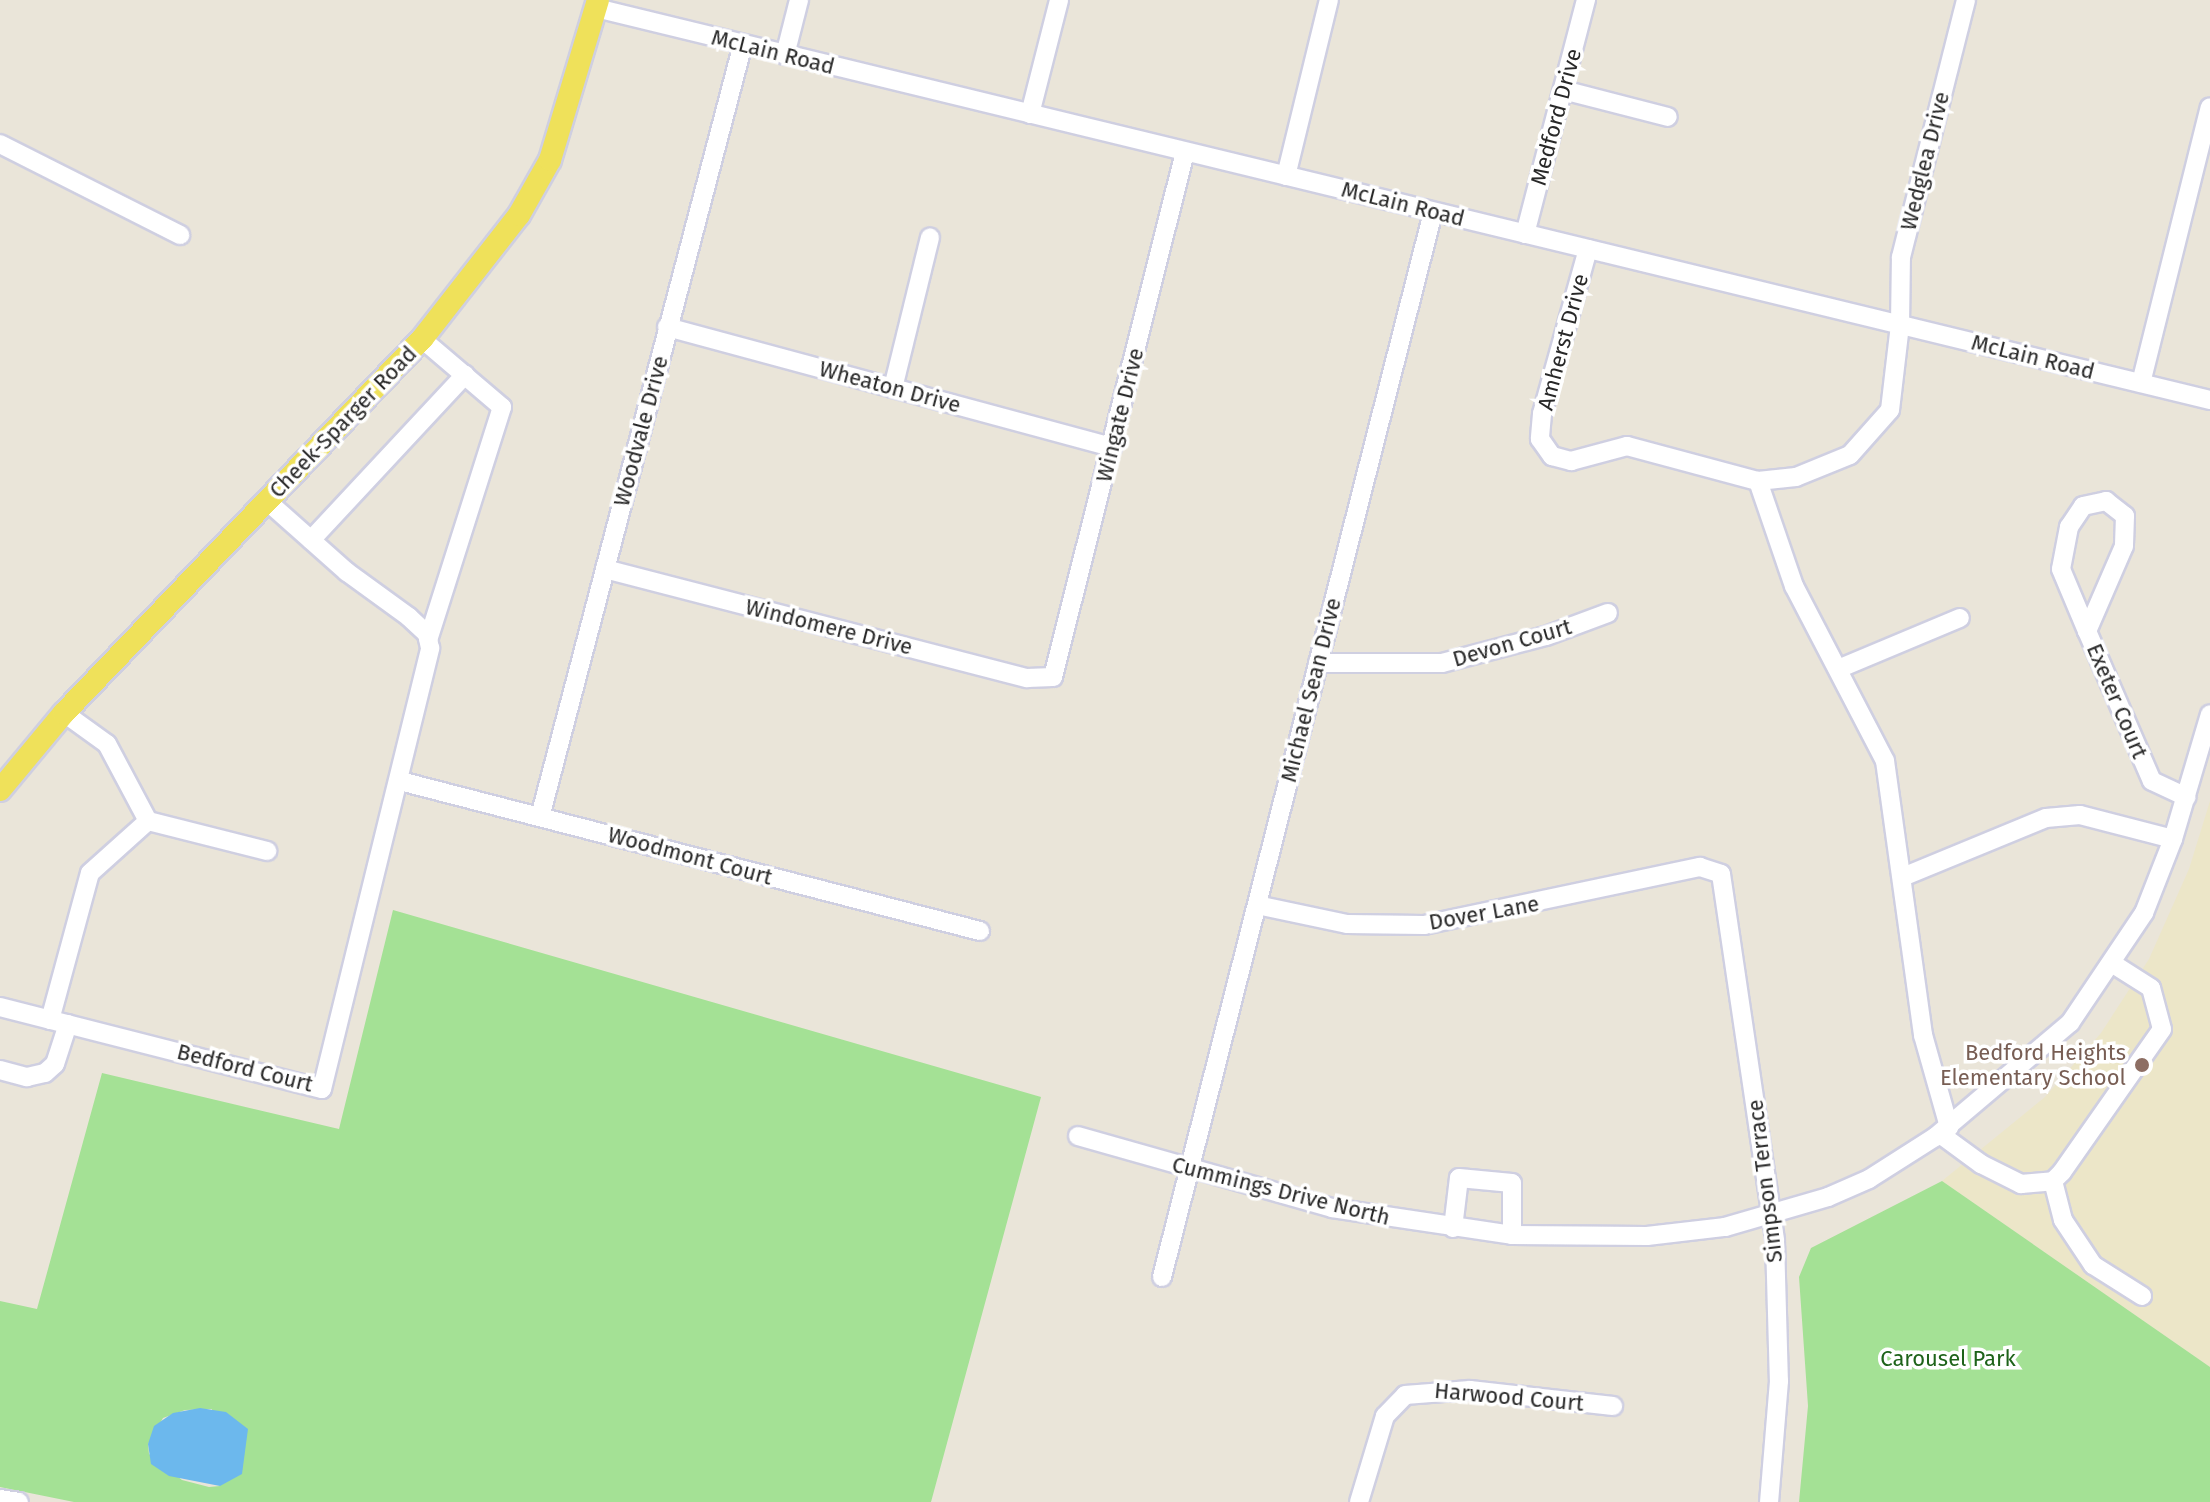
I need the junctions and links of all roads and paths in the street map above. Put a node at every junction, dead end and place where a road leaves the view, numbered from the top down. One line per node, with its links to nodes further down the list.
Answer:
1 (799, 0): 8 (street)
2 (1059, 0): 11 (street)
3 (1329, 0): 15 (street)
4 (1586, 0): 9 (street, Medford Drive)
5 (1966, 0): 21 (street, Wedglea Drive)
6 (597, 4): 7 (street, McLain Road); 23 (main road, Cheek-Sparger Road)
7 (743, 44): 8 (street, McLain Road); 22 (street, Woodvale Drive)
8 (785, 55): 11 (street, McLain Road)
9 (1563, 90): 12 (street); 17 (street, Medford Drive)
10 (2210, 107): 25 (street)
11 (1030, 114): 14 (street, McLain Road)
12 (1668, 117)
13 (0, 144): 18 (street)
14 (1185, 152): 15 (street, McLain Road); 28 (street, Wingate Drive)
15 (1286, 176): 16 (street, McLain Road)
16 (1433, 212): 17 (street, McLain Road); 37 (street, Michael Sean Drive)
17 (1525, 234): 20 (street, McLain Road)
18 (180, 235)
19 (930, 237): 26 (street)
20 (1588, 249): 21 (street, McLain Road); 29 (street, Amherst Drive)
21 (1900, 325): 25 (street, McLain Road); 29 (street, Amherst Drive)
22 (667, 327): 26 (street, Wheaton Drive); 32 (street, Woodvale Drive)
23 (422, 339): 24 (street); 30 (main road, Cheek-Sparger Road)
24 (465, 375): 31 (street); 36 (street)
25 (2141, 383): 27 (street, McLain Road)
26 (893, 388): 28 (street, Wheaton Drive)
27 (2210, 400)
28 (1112, 447): 39 (street, Wingate Drive)
29 (1758, 481): 38 (street)
30 (267, 501): 31 (street); 40 (main road, Cheek-Sparger Road)
31 (311, 540): 36 (street)
32 (605, 569): 39 (street, Windomere Drive); 46 (street, Woodvale Drive)
33 (1608, 613): 37 (street, Devon Court)
34 (1960, 618): 38 (street)
35 (2087, 631): 35 (street, Exeter Court); 45 (street, Exeter Court)
36 (428, 640): 43 (street)
37 (1318, 663): 52 (street, Michael Sean Drive)
38 (1838, 669): 51 (street)
39 (1053, 677)
40 (64, 713): 44 (main road, Cheek-Sparger Road); 47 (street)
41 (2210, 714): 42 (street, Cummings Drive North)
42 (2207, 742): 45 (street, Cummings Drive North)
43 (400, 781): 46 (street, Woodmont Court); 56 (street, Bedford Court)
44 (0, 790)
45 (2186, 797): 48 (street, Cummings Drive North)
46 (540, 817): 53 (street, Woodmont Court)
47 (148, 821): 49 (street); 56 (street)
48 (2173, 839): 51 (street); 54 (street, Cummings Drive North)
49 (267, 851)
50 (1710, 869): 52 (street, Dover Lane); 62 (street, Simpson Terrace)
51 (1905, 876): 58 (street)
52 (1257, 905): 60 (street, Michael Sean Drive)
53 (980, 931)
54 (2113, 964): 58 (street, Cummings Drive North); 61 (street)
55 (0, 1007): 56 (street, Bedford Court)
56 (59, 1022): 57 (street)
57 (0, 1070)
58 (1945, 1130): 61 (street); 62 (street, Cummings Drive North)
59 (1078, 1136): 60 (street, Cummings Drive North)
60 (1189, 1168): 63 (street, Cummings Drive North); 65 (street, Michael Sean Drive)
61 (2053, 1181): 66 (street)
62 (1771, 1214): 64 (street, Cummings Drive North); 69 (street, Simpson Terrace)
63 (1453, 1228): 64 (street, Cummings Drive North); 64 (street)
64 (1512, 1235)
65 (1162, 1277)
66 (2142, 1296)
67 (1613, 1406): 68 (street, Harwood Court)
68 (1359, 1502)
69 (1769, 1502)

